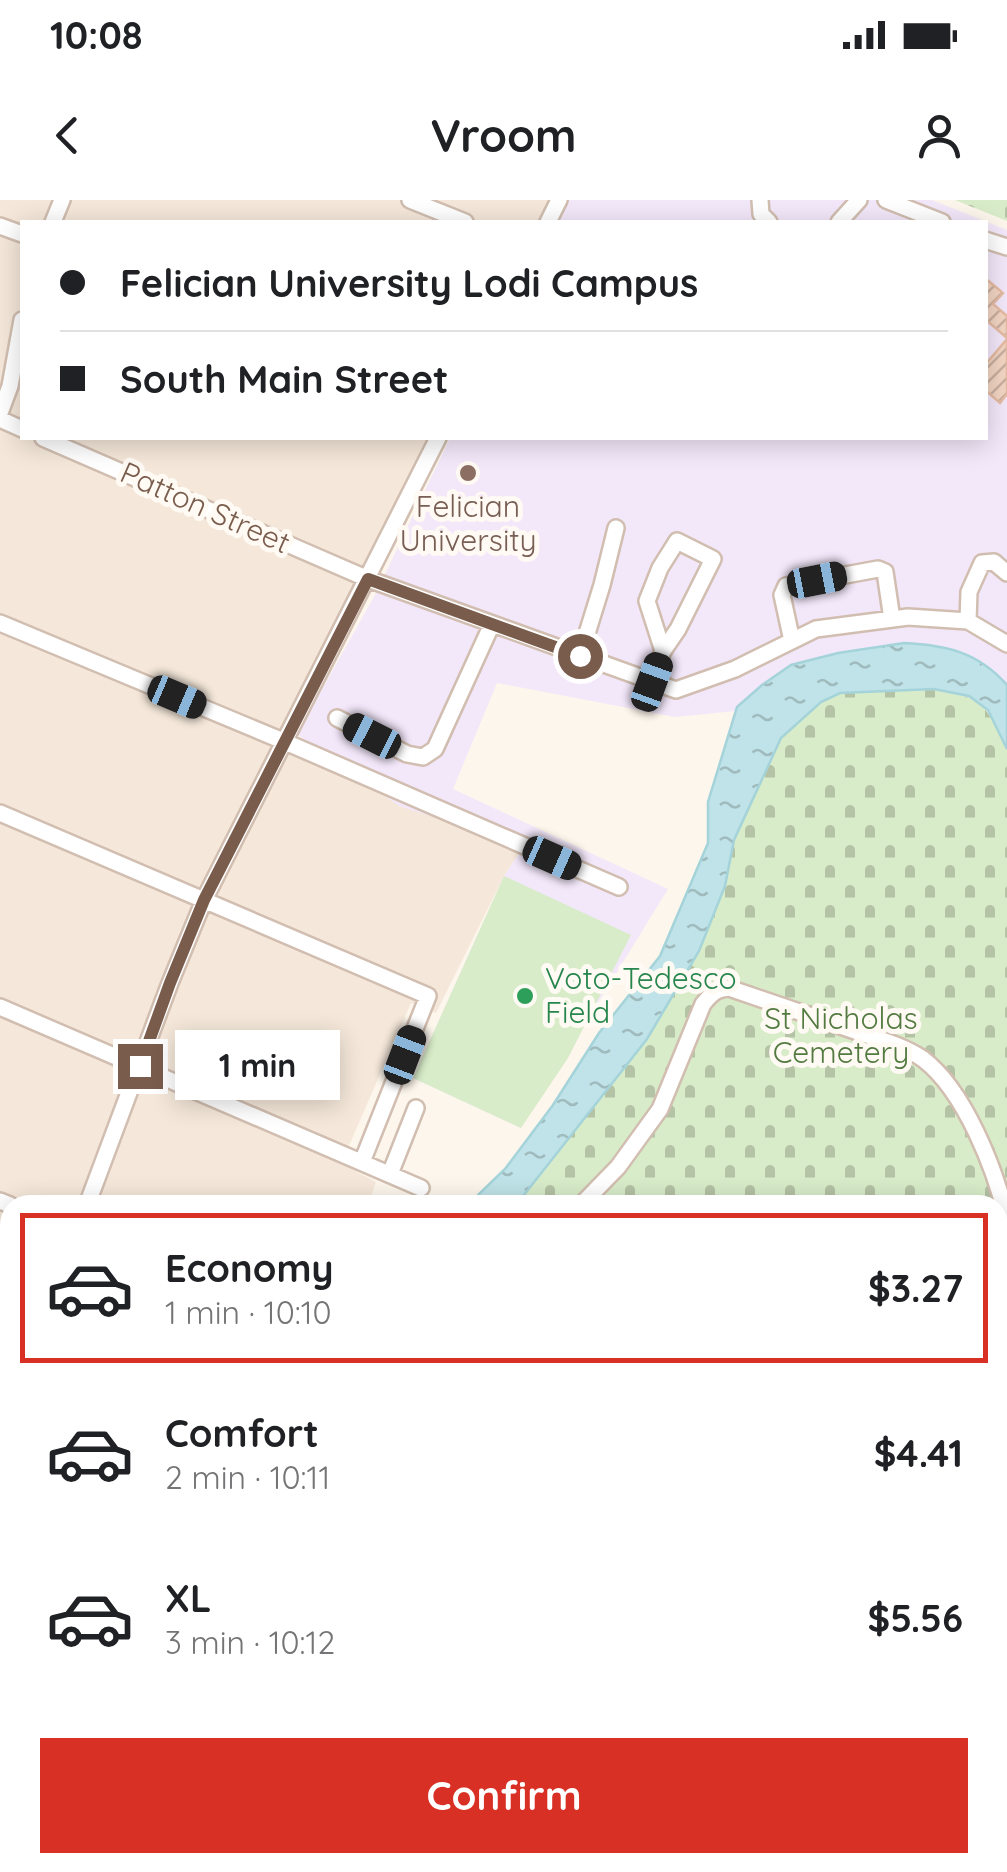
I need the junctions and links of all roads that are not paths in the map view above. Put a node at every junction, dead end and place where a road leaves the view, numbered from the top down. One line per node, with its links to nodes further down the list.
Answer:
1 (410, 200): 4 (street)
2 (860, 200): 5 (street)
3 (886, 200): 6 (street)
4 (459, 220)
5 (841, 220)
6 (937, 220)
7 (20, 331): 8 (street)
8 (0, 416)
9 (48, 440): 13 (street, Patton Street)
10 (437, 440): 13 (street)
11 (616, 528): 21 (street)
12 (1007, 573): 15 (street)
13 (368, 579): 17 (street, Patton Street); 24 (street)
14 (892, 620): 15 (street); 18 (street); 18 (street)
15 (968, 621): 19 (street)
16 (0, 622): 24 (street)
17 (492, 624): 21 (street, Patton Street); 23 (street)
18 (792, 641): 22 (street)
19 (1007, 644)
20 (663, 651): 20 (street); 22 (street)
21 (580, 656): 22 (street, Patton Street)
22 (652, 682)
23 (337, 718)
24 (283, 741): 26 (street); 27 (street)
25 (0, 813): 27 (street)
26 (619, 887)
27 (204, 900): 29 (street); 31 (street)
28 (0, 1008): 29 (street)
29 (140, 1066): 31 (street); 34 (street)
30 (416, 1108): 32 (street)
31 (362, 1162): 32 (street)
32 (390, 1174): 33 (street)
33 (421, 1188)
34 (91, 1195)
35 (591, 1195): 36 (street)
36 (1000, 1195)

